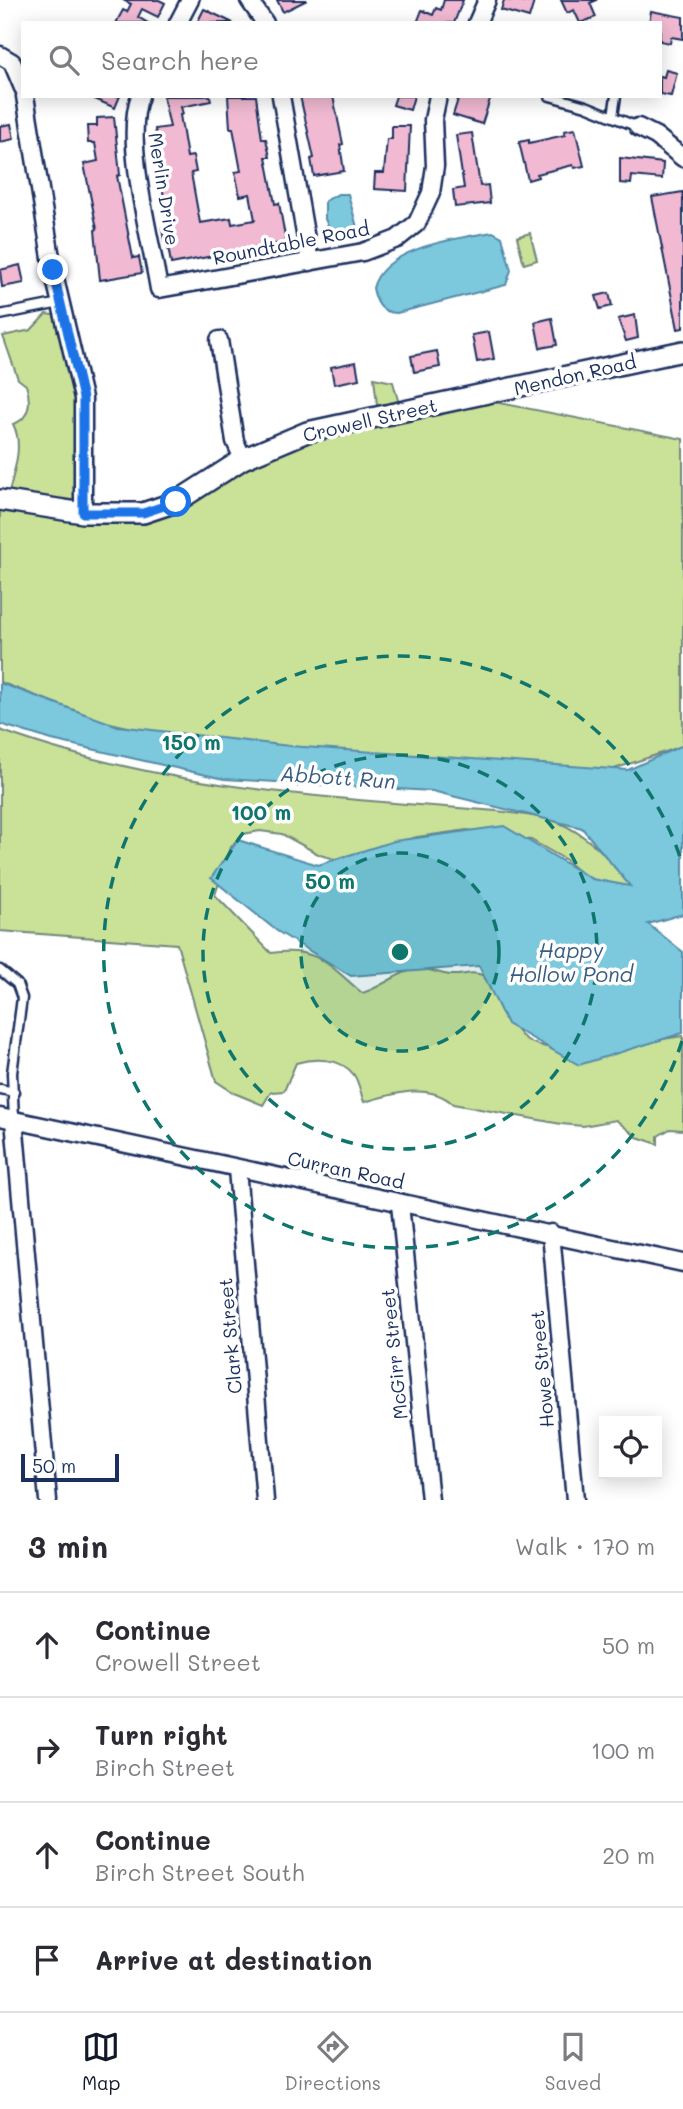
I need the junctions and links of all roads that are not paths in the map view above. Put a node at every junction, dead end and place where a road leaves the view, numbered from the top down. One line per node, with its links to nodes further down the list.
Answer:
1 (190, 0): 4 (street)
2 (249, 0): 5 (street)
3 (487, 0): 6 (street)
4 (179, 21)
5 (264, 21)
6 (478, 21)
7 (4, 57): 8 (street)
8 (21, 83)
9 (25, 98): 20 (street)
10 (139, 98): 19 (street, Merlin Drive)
11 (281, 98): 18 (street)
12 (438, 98): 18 (street, Roundtable Road)
13 (556, 98): 15 (lane)
14 (617, 98): 15 (lane)
15 (613, 116): 16 (lane)
16 (638, 127): 17 (street)
17 (683, 158)
18 (310, 262): 19 (street, Roundtable Road)
19 (159, 289)
20 (62, 310): 21 (lane); 27 (street)
21 (0, 314)
22 (219, 340): 25 (street)
23 (683, 351): 24 (street, Mendon Road)
24 (466, 399): 25 (street, Crowell Street)
25 (243, 459): 27 (street, Crowell Street)
26 (0, 500): 27 (street, Crowell Street)
27 (83, 513)
28 (0, 970): 30 (lane)
29 (0, 1089): 30 (lane)
30 (14, 1092): 31 (lane)
31 (7, 1119): 32 (street, Curran Road); 36 (street)
32 (237, 1169): 33 (street, Curran Road); 37 (street, Clark Street)
33 (400, 1204): 34 (street, Curran Road); 38 (street, McGirr Street)
34 (551, 1233): 35 (street, Curran Road); 39 (street, Howe Street)
35 (683, 1263)
36 (48, 1500)
37 (265, 1500)
38 (430, 1500)
39 (575, 1500)

